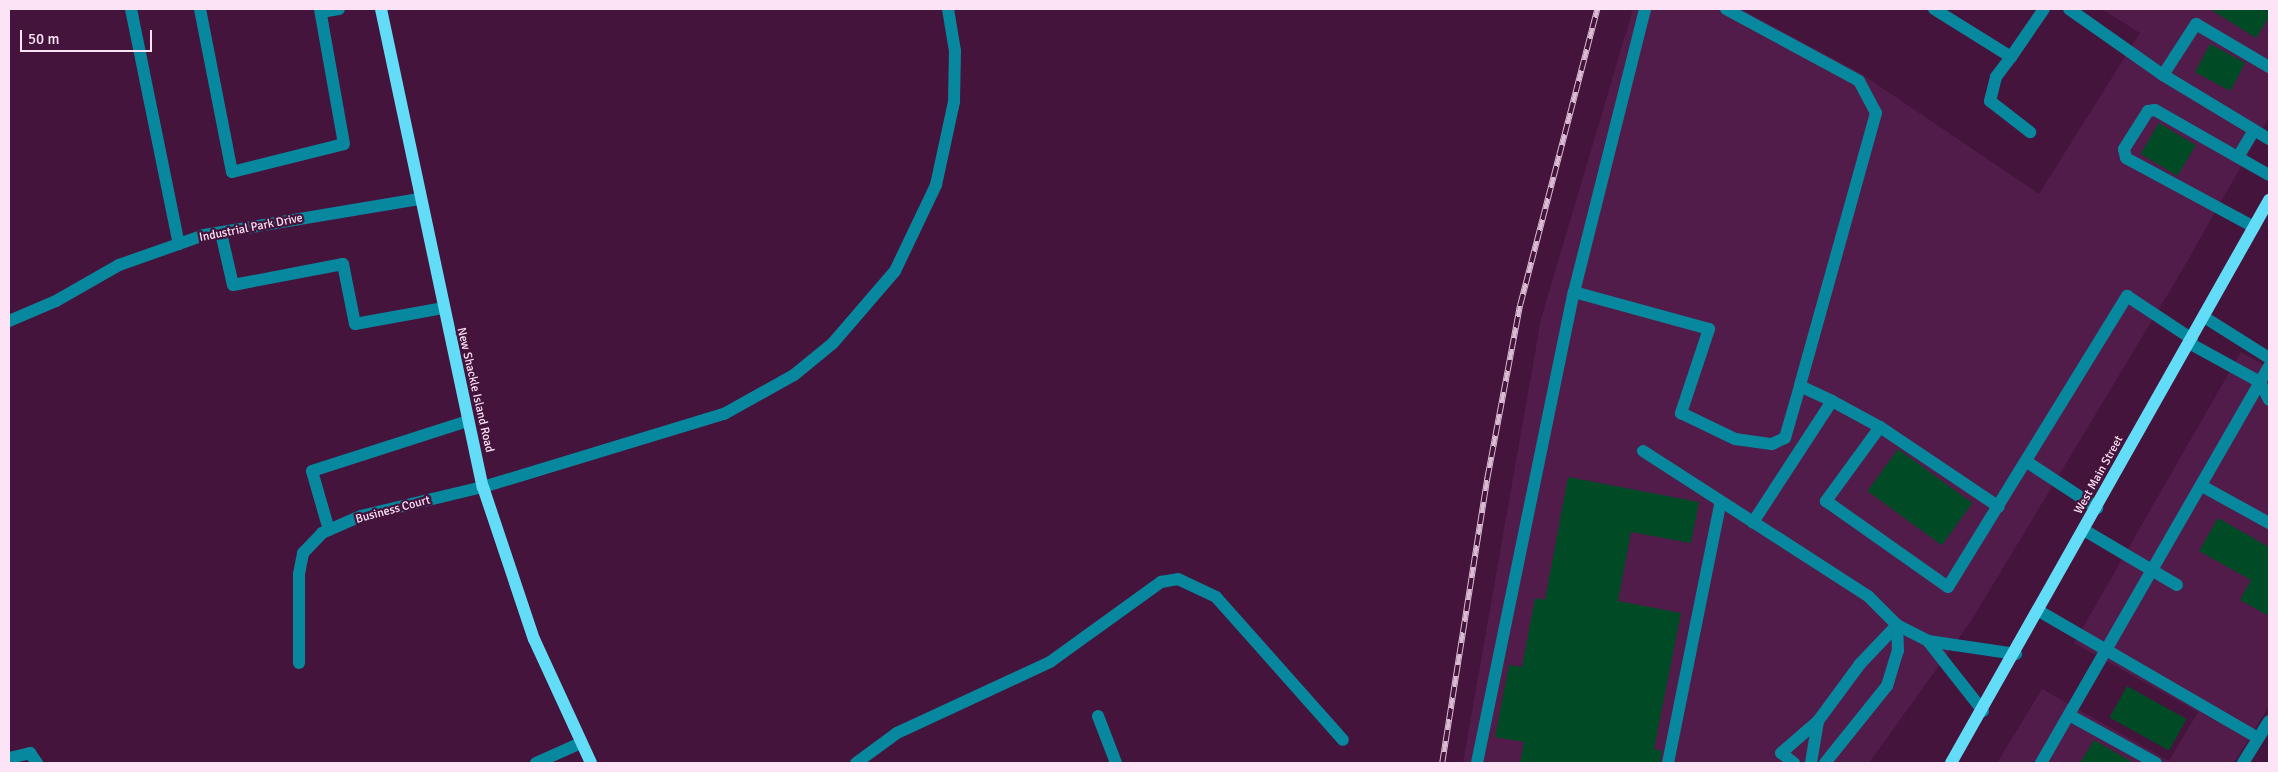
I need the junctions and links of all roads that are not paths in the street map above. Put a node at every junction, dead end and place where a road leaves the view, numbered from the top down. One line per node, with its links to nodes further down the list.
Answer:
1 (131, 9): 24 (street)
2 (200, 9): 11 (street)
3 (339, 9): 11 (street)
4 (381, 9): 20 (main road, New Shackle Island Road)
5 (948, 9): 41 (street, Business Court)
6 (1645, 9): 25 (street)
7 (1726, 9): 33 (street)
8 (1934, 9): 12 (street)
9 (2044, 9): 12 (street)
10 (2069, 9): 14 (street)
11 (320, 10)
12 (2011, 57): 16 (street)
13 (2269, 68): 14 (street)
14 (2164, 75): 15 (street)
15 (2254, 130): 17 (street); 18 (street)
16 (2030, 132)
17 (2269, 139)
18 (2238, 157): 19 (street); 22 (street)
19 (2269, 175)
20 (419, 199): 23 (street, Industrial Park Drive); 26 (main road, New Shackle Island Road)
21 (2267, 208): 22 (main road, West Main Street)
22 (2254, 227): 27 (main road, West Main Street)
23 (221, 233): 24 (street, Industrial Park Drive); 26 (street)
24 (179, 244): 28 (street, Industrial Park Drive)
25 (1574, 292): 33 (street); 71 (street)
26 (443, 308): 36 (main road, New Shackle Island Road)
27 (2204, 317): 29 (main road, West Main Street); 30 (street)
28 (9, 321)
29 (2190, 341): 32 (street); 39 (street); 44 (main road, West Main Street)
30 (2269, 358)
31 (2269, 366): 32 (street)
32 (2260, 382): 34 (street); 40 (street)
33 (1800, 386): 35 (street)
34 (2269, 400)
35 (1832, 401): 37 (street); 45 (street)
36 (468, 421): 41 (main road, New Shackle Island Road); 47 (street)
37 (1880, 427): 43 (street); 43 (street)
38 (1643, 451): 42 (street)
39 (2027, 462): 43 (street); 44 (street)
40 (2202, 486): 46 (street); 49 (street)
41 (483, 487): 47 (street, Business Court); 64 (main road, New Shackle Island Road)
42 (1721, 501): 45 (street); 72 (street)
43 (1999, 507)
44 (2097, 508): 48 (main road, West Main Street)
45 (1753, 522): 52 (street)
46 (2269, 523)
47 (329, 530): 56 (street, Business Court)
48 (2084, 530): 49 (street); 51 (main road, West Main Street)
49 (2154, 571): 50 (street); 54 (street)
50 (2177, 585)
51 (2039, 611): 54 (street); 55 (main road, West Main Street)
52 (1897, 625): 53 (street); 60 (street); 75 (street)
53 (1928, 641): 55 (street); 57 (street)
54 (2108, 650): 59 (street); 62 (street)
55 (2016, 654): 57 (main road, West Main Street)
56 (299, 663)
57 (1983, 711): 76 (main road, West Main Street)
58 (1098, 716): 70 (street)
59 (2072, 716): 77 (street); 78 (street)
60 (1818, 721): 73 (street); 74 (street)
61 (2269, 721): 62 (street)
62 (2258, 738): 79 (street)
63 (1344, 740): 69 (street)
64 (581, 744): 67 (street); 68 (main road, New Shackle Island Road)
65 (9, 758): 66 (street)
66 (36, 763)
67 (536, 763)
68 (591, 763)
69 (856, 763)
70 (1116, 763)
71 (1477, 763)
72 (1668, 763)
73 (1794, 763)
74 (1811, 763)
75 (1825, 763)
76 (1951, 763)
77 (2041, 763)
78 (2156, 763)
79 (2242, 763)

